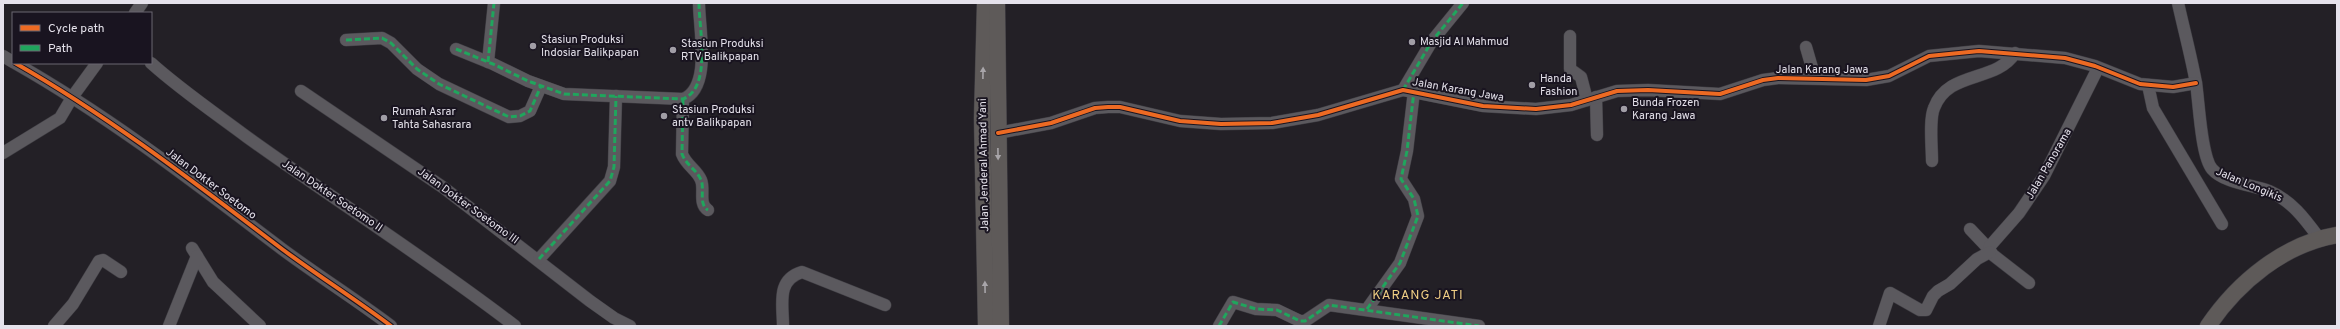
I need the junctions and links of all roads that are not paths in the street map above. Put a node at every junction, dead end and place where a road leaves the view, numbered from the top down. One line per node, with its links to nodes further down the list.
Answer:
1 (142, 3): 8 (street)
2 (494, 3): 16 (street)
3 (699, 3): 30 (street)
4 (985, 3): 53 (main road, Jalan Jenderal Ahmad Yani, one-way to 4)
5 (997, 3): 31 (main road, Jalan Jenderal Ahmad Yani)
6 (1463, 3): 25 (street)
7 (2178, 3): 22 (street, Jalan Longikis)
8 (136, 12)
9 (1570, 36): 29 (street)
10 (346, 40): 24 (street)
11 (1806, 47): 21 (street)
12 (456, 49): 16 (street)
13 (2016, 53): 20 (street, Jalan Karang Jawa); 21 (street, Jalan Karang Jawa); 34 (street)
14 (3, 56): 15 (street, Jalan Dokter Soetomo)
15 (12, 61)
16 (488, 62): 24 (street)
17 (17, 64): 27 (street, Jalan Dokter Soetomo)
18 (95, 64): 27 (street)
19 (151, 64): 50 (street, Jalan Dokter Soetomo II)
20 (2098, 68): 23 (street, Jalan Karang Jawa); 40 (street, Jalan Panorama)
21 (1815, 78): 29 (street, Jalan Karang Jawa)
22 (2196, 83): 23 (street, Jalan Karang Jawa); 39 (street, Jalan Longikis)
23 (2148, 85): 36 (street)
24 (541, 86): 28 (street)
25 (1408, 90): 29 (street, Jalan Karang Jawa); 31 (street, Jalan Karang Jawa); 45 (street)
26 (301, 91): 41 (street, Jalan Dokter Soetomo III)
27 (72, 96): 33 (street); 49 (street, Jalan Dokter Soetomo)
28 (616, 96): 30 (street); 41 (street)
29 (1591, 98): 32 (street)
30 (682, 99): 35 (street)
31 (998, 133): 54 (main road, Jalan Jenderal Ahmad Yani, one-way to 54)
32 (1597, 135)
33 (3, 153)
34 (1932, 161)
35 (708, 210)
36 (2222, 224)
37 (1970, 229): 40 (street)
38 (2337, 235): 39 (main road)
39 (2319, 238): 58 (main road)
40 (1990, 251): 43 (street); 57 (street, Jalan Panorama)
41 (539, 259): 51 (street, Jalan Dokter Soetomo III)
42 (121, 272): 46 (street)
43 (2029, 283)
44 (885, 305): 52 (street)
45 (1367, 308): 55 (street); 56 (street)
46 (54, 326)
47 (169, 326): 48 (street)
48 (260, 326)
49 (391, 326)
50 (515, 326)
51 (630, 326)
52 (783, 326)
53 (986, 326)
54 (1001, 326)
55 (1219, 326)
56 (1479, 326)
57 (1879, 326)
58 (2208, 326)

